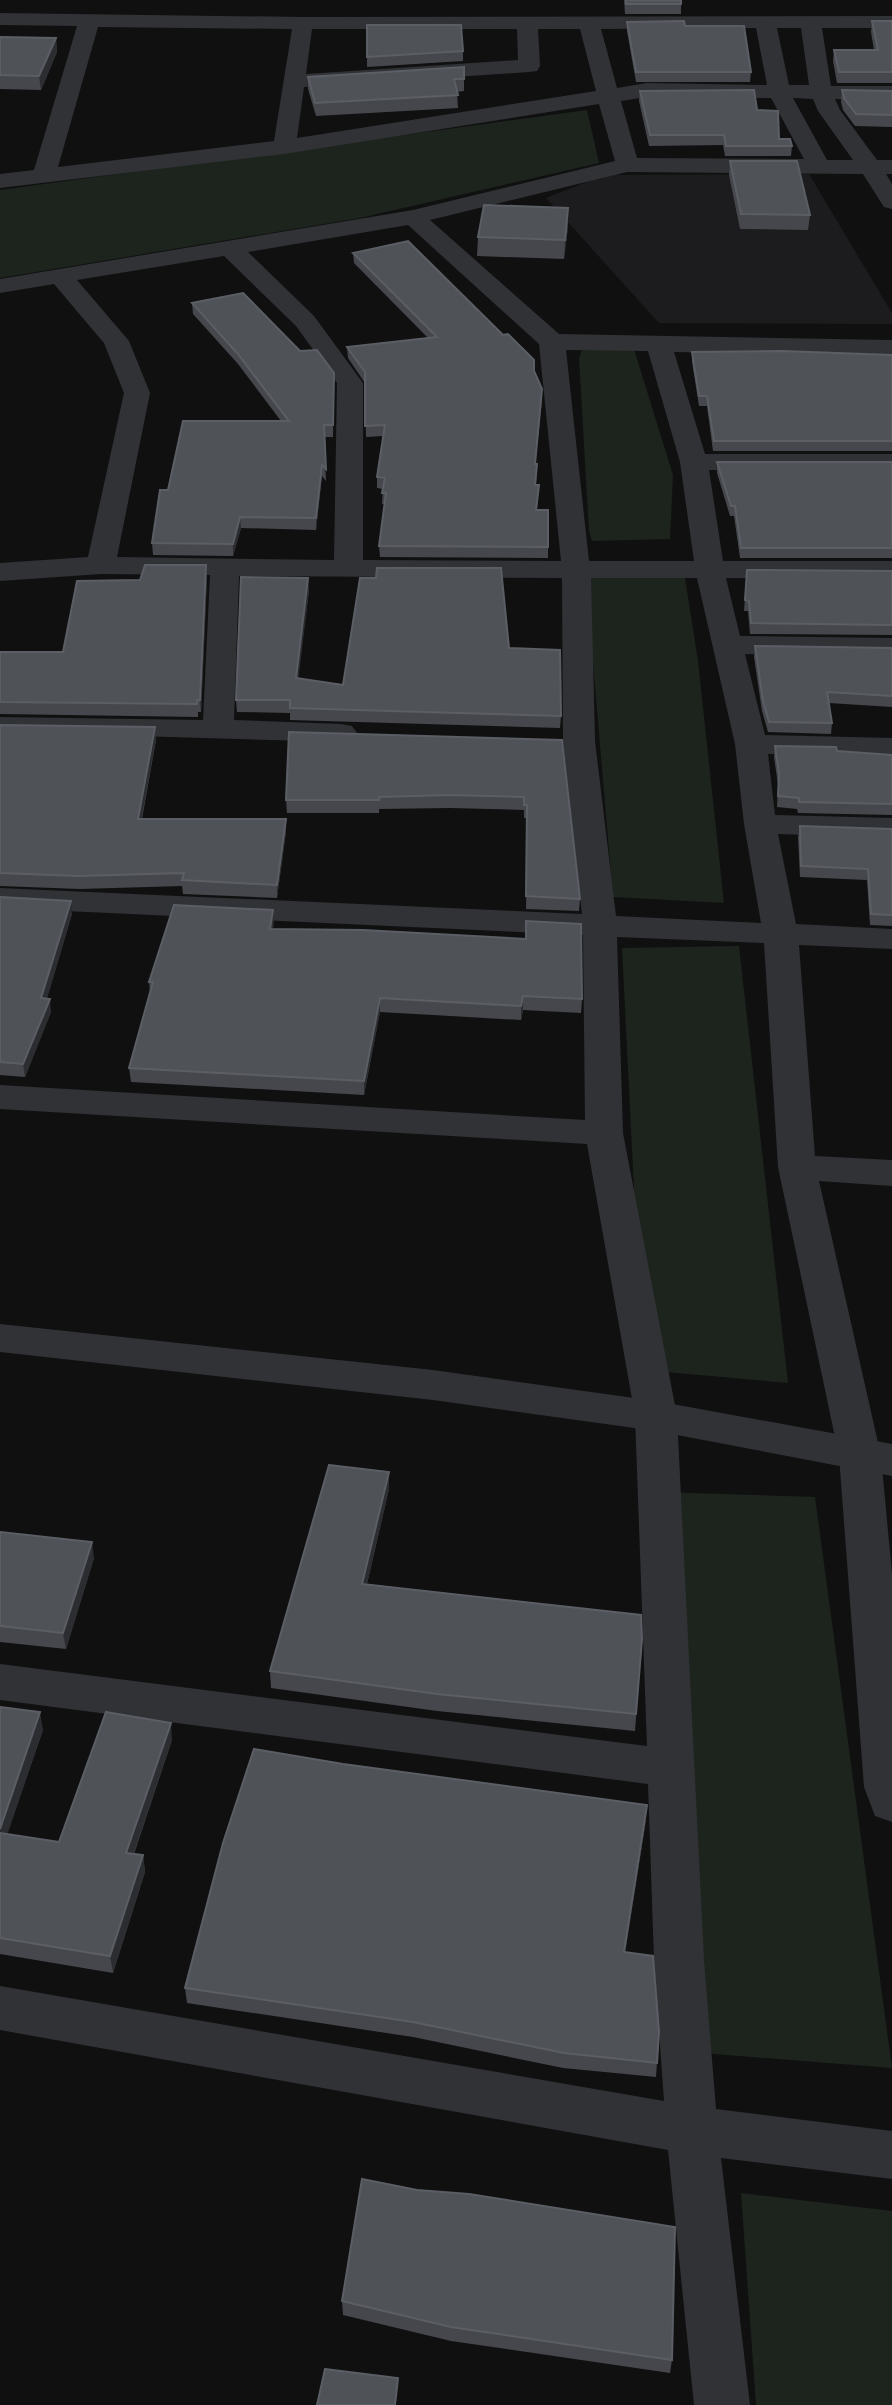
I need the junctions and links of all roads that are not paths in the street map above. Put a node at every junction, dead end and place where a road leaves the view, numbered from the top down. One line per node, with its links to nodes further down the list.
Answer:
1 (0, 19): 2 (street)
2 (89, 20): 8 (street); 20 (street)
3 (527, 21): 4 (street); 8 (street); 9 (street)
4 (588, 21): 5 (street); 14 (street)
5 (765, 21): 6 (street); 11 (street)
6 (810, 21): 7 (street); 12 (street)
7 (892, 22)
8 (303, 23): 10 (street)
9 (529, 66): 10 (street); 15 (street)
10 (294, 81): 16 (street)
11 (779, 92): 12 (street); 14 (street); 18 (street)
12 (821, 92): 13 (street); 19 (street)
13 (892, 93)
14 (609, 96): 15 (street); 17 (street)
15 (551, 105): 16 (street)
16 (284, 146): 20 (street)
17 (627, 165): 18 (street); 23 (street)
18 (820, 167): 19 (street)
19 (881, 167): 22 (street)
20 (44, 176): 21 (street)
21 (0, 181)
22 (892, 202)
23 (413, 217): 24 (street); 27 (street)
24 (228, 246): 25 (street); 34 (street)
25 (60, 275): 26 (street); 32 (street)
26 (0, 286)
27 (552, 342): 28 (street); 35 (street)
28 (659, 345): 29 (street); 30 (street)
29 (892, 348)
30 (694, 462): 31 (street); 36 (street)
31 (892, 462)
32 (101, 565): 33 (street); 38 (street)
33 (225, 568): 34 (street); 42 (street)
34 (348, 569): 35 (street)
35 (576, 570): 36 (street); 49 (street)
36 (710, 570): 37 (street); 39 (street)
37 (892, 570)
38 (0, 572)
39 (727, 645): 40 (street); 44 (street)
40 (892, 647)
41 (0, 726): 42 (street)
42 (218, 729): 43 (street)
43 (371, 734)
44 (751, 744): 45 (street); 46 (street)
45 (892, 747)
46 (760, 824): 47 (street); 50 (street)
47 (892, 828)
48 (0, 898): 49 (street)
49 (600, 924): 50 (street); 53 (street)
50 (781, 936): 51 (street); 54 (street)
51 (892, 939)
52 (0, 1097): 53 (street)
53 (604, 1133): 57 (street)
54 (797, 1167): 55 (street); 58 (street)
55 (892, 1173)
56 (0, 1338): 57 (street)
57 (656, 1416): 58 (street); 60 (street)
58 (876, 1458): 61 (street)
59 (0, 1682): 60 (street)
60 (671, 1768): 63 (street)
61 (891, 1792)
62 (0, 2008): 63 (street)
63 (692, 2130): 64 (street); 65 (street)
64 (892, 2155)
65 (722, 2405)

